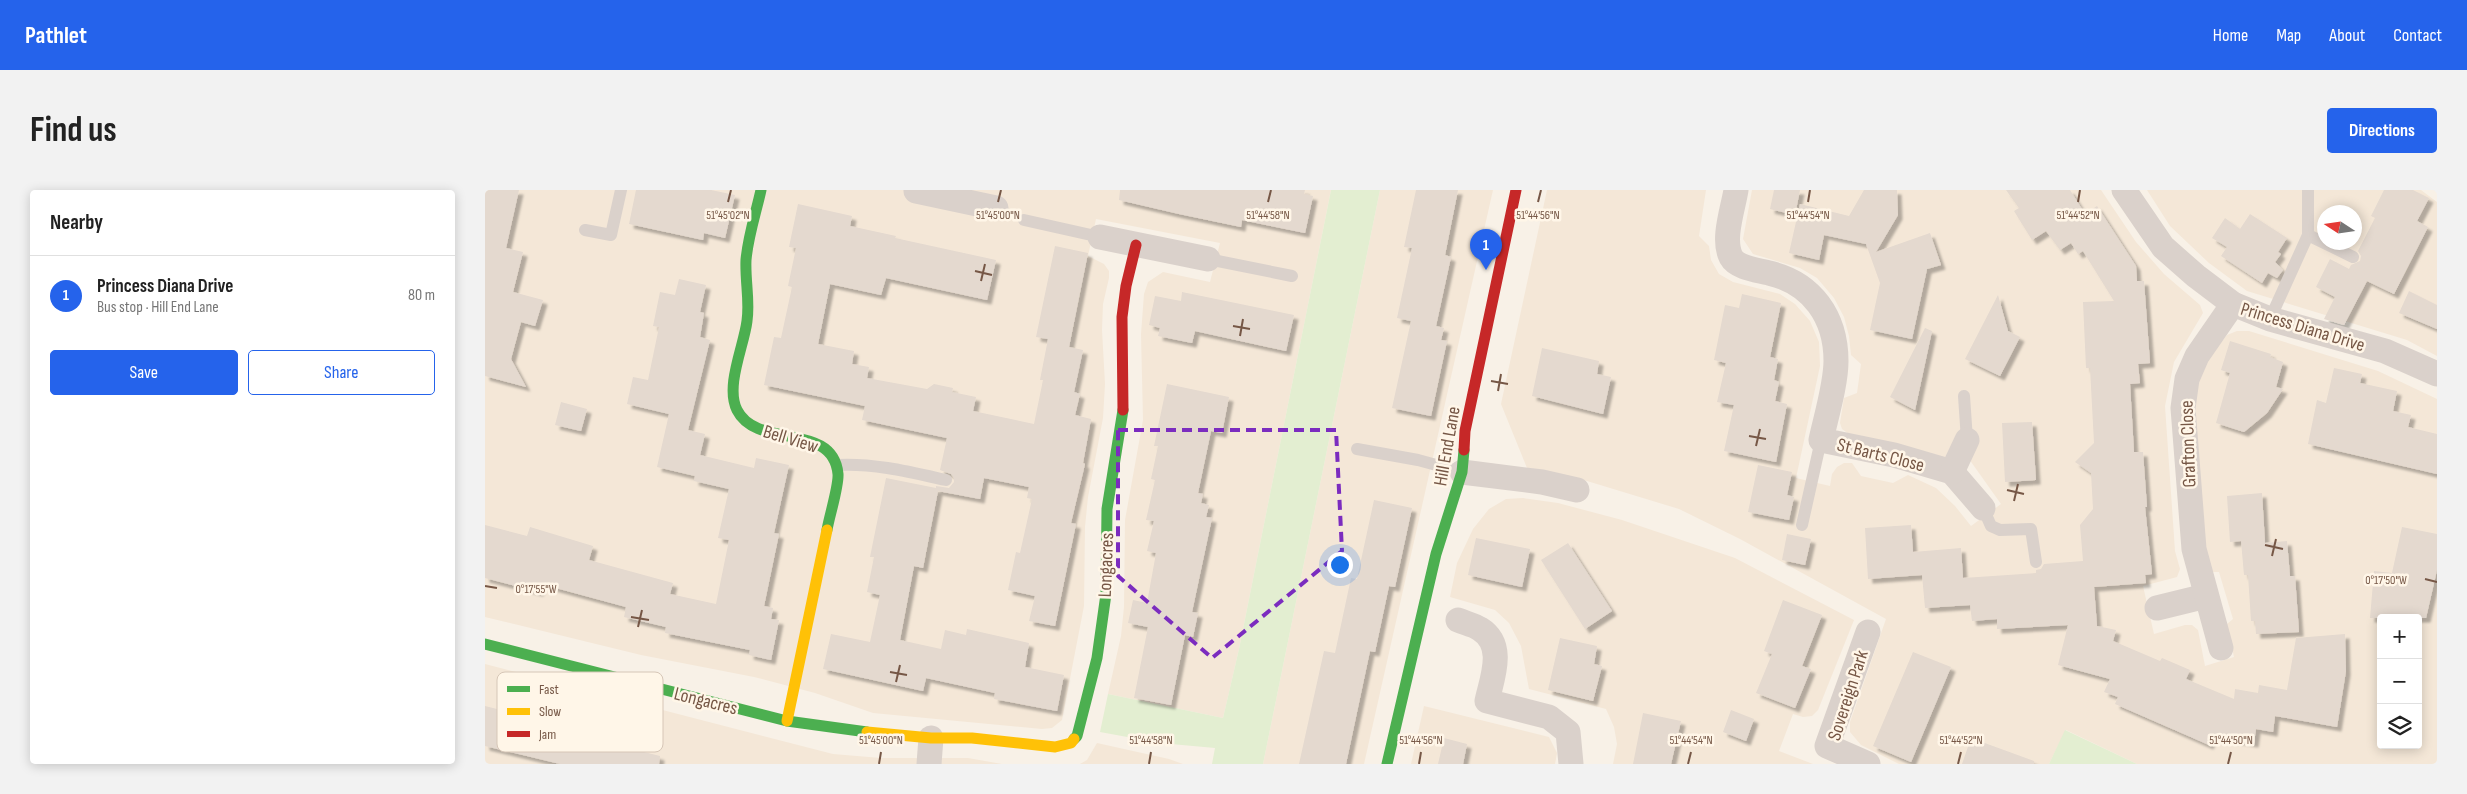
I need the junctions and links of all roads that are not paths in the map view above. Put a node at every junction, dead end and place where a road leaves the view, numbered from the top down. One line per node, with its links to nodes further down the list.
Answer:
1 (621, 190): 11 (lane)
2 (761, 190): 25 (street, Bell View)
3 (909, 190): 4 (street)
4 (916, 190): 9 (street)
5 (1516, 190): 26 (street, Hill End Lane)
6 (1736, 190): 22 (street, St Barts Close)
7 (2124, 190): 18 (street, Princess Diana Drive)
8 (2308, 190): 12 (lane)
9 (996, 208)
10 (1024, 220): 13 (lane)
11 (585, 230)
12 (2308, 235): 15 (lane); 19 (lane)
13 (1100, 237): 14 (street)
14 (1136, 244): 16 (street); 42 (street, Longacres)
15 (2353, 257)
16 (1208, 260): 17 (lane)
17 (1292, 276)
18 (2233, 304): 19 (street, Princess Diana Drive); 33 (street, Grafton Close)
19 (2270, 319): 20 (street, Princess Diana Drive)
20 (2437, 374)
21 (1964, 396): 23 (lane)
22 (1821, 440): 27 (street, St Barts Close); 31 (lane)
23 (1967, 440): 27 (street)
24 (1357, 449): 26 (lane)
25 (837, 465): 28 (lane); 41 (street, Bell View)
26 (1462, 472): 29 (street); 44 (street, Hill End Lane)
27 (1953, 472): 30 (street)
28 (946, 480)
29 (1577, 490)
30 (1983, 508): 32 (lane)
31 (1802, 525)
32 (2036, 562)
33 (2207, 596): 34 (street); 38 (street, Grafton Close)
34 (2157, 608)
35 (1458, 620): 45 (street)
36 (1868, 632): 46 (street, Sovereign Park)
37 (485, 644): 39 (street, Longacres)
38 (2221, 648)
39 (596, 672)
40 (663, 689): 41 (street, Longacres)
41 (787, 720): 42 (street, Longacres)
42 (931, 738): 43 (street)
43 (929, 764)
44 (1387, 764)
45 (1571, 764)
46 (1868, 764)

